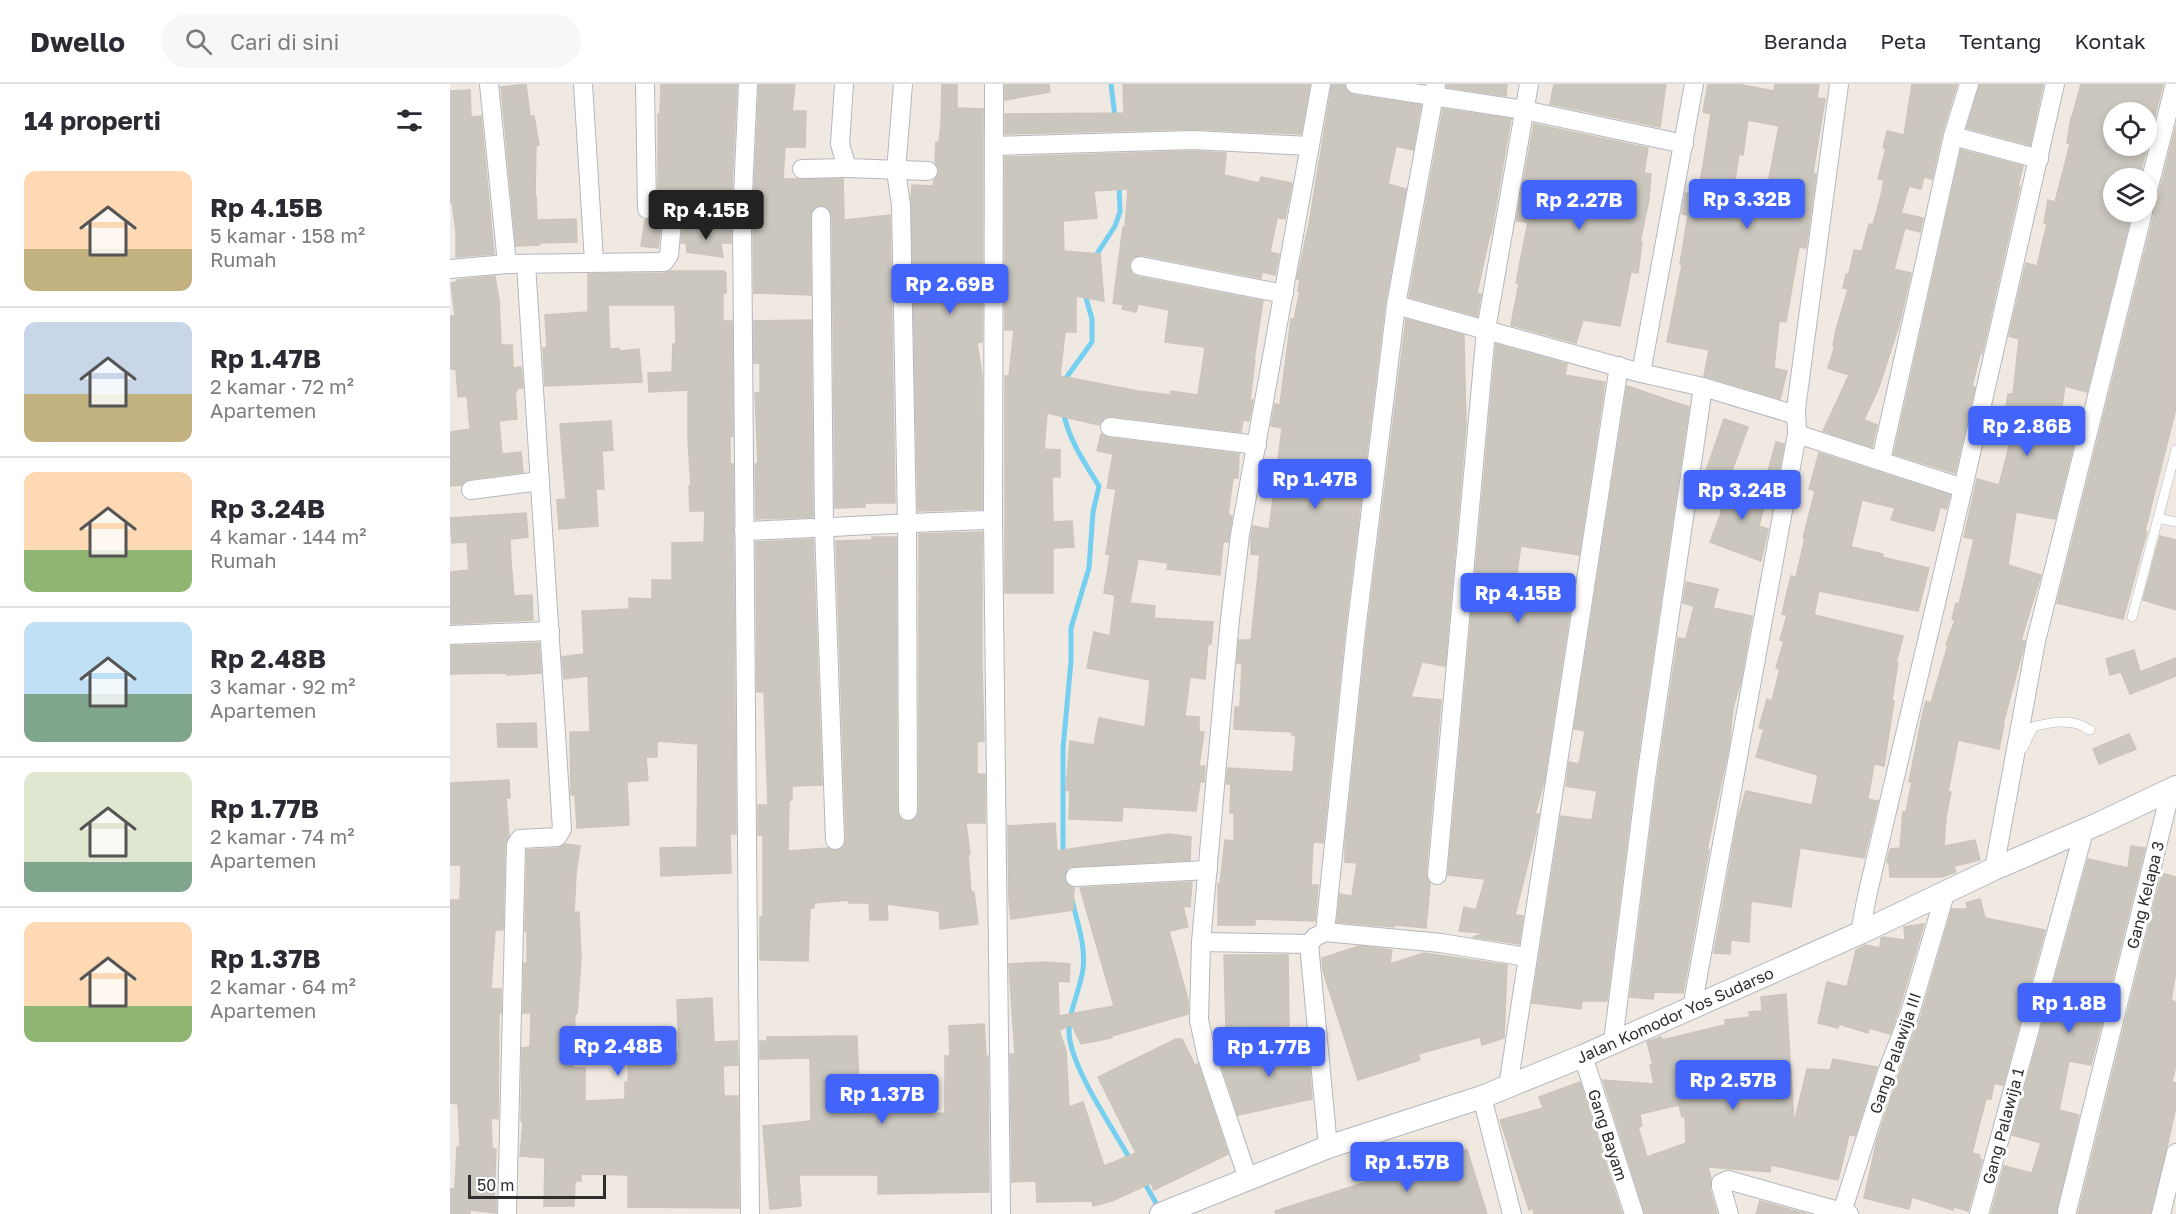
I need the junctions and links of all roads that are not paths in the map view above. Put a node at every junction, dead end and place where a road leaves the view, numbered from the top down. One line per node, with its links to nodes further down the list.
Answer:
1 (489, 84): 33 (street)
2 (583, 84): 32 (street)
3 (645, 84): 28 (street)
4 (748, 84): 29 (street)
5 (844, 84): 23 (street)
6 (903, 84): 26 (street)
7 (994, 84): 20 (street)
8 (1321, 84): 21 (street)
9 (1355, 84): 16 (street)
10 (1529, 84): 17 (street)
11 (1694, 84): 19 (street)
12 (1839, 84): 43 (street)
13 (1969, 84): 18 (street)
14 (2055, 84): 22 (street)
15 (2175, 84): 24 (street)
16 (1435, 91): 17 (street); 38 (street)
17 (1524, 110): 19 (street); 39 (street)
18 (1953, 136): 22 (street); 48 (street)
19 (1684, 144): 41 (street)
20 (994, 146): 21 (street); 53 (street)
21 (1310, 146): 37 (street)
22 (2039, 159): 50 (street)
23 (847, 168): 25 (street); 26 (street)
24 (2154, 168)
25 (802, 169)
26 (896, 171): 27 (street); 54 (street)
27 (928, 171)
28 (647, 209)
29 (742, 216): 32 (street); 57 (street)
30 (821, 216): 56 (street)
31 (2141, 222): 63 (street)
32 (594, 261): 34 (street)
33 (507, 264): 34 (street); 36 (street)
34 (526, 264): 49 (street)
35 (1140, 266): 37 (street)
36 (450, 268)
37 (1284, 294): 46 (street)
38 (1396, 305): 39 (street); 72 (street)
39 (1486, 330): 40 (street); 69 (street)
40 (1619, 366): 41 (street); 76 (street)
41 (1641, 373): 42 (street)
42 (1703, 387): 43 (street); 78 (street)
43 (1796, 415): 45 (street)
44 (1110, 427): 46 (street)
45 (1797, 434): 48 (street); 77 (street)
46 (1257, 445): 68 (street)
47 (2176, 450): 52 (lane)
48 (1881, 460): 50 (street)
49 (540, 481): 51 (street); 59 (street)
50 (1963, 488): 73 (street)
51 (471, 490)
52 (2158, 518): 55 (lane); 58 (lane)
53 (993, 520): 54 (street); 89 (street)
54 (907, 522): 56 (street); 64 (street)
55 (2176, 522)
56 (824, 528): 57 (street); 66 (street)
57 (744, 531): 88 (street)
58 (2132, 617)
59 (550, 631): 60 (street); 87 (street)
60 (450, 635)
61 (2090, 730): 63 (lane)
62 (2174, 788): 65 (street, Jalan Komodor Yos Sudarso); 85 (street, Gang Kelapa 3)
63 (2008, 793): 67 (street)
64 (908, 811)
65 (2084, 831): 67 (street, Jalan Komodor Yos Sudarso); 94 (street, Gang Palawija 1)
66 (835, 840)
67 (1994, 869): 71 (street, Jalan Komodor Yos Sudarso)
68 (1208, 870): 70 (street); 74 (street)
69 (1437, 875)
70 (1075, 877)
71 (1945, 894): 73 (street, Jalan Komodor Yos Sudarso); 86 (street, Gang Palawija III)
72 (1325, 932): 75 (street); 76 (street)
73 (1860, 933): 77 (street, Jalan Komodor Yos Sudarso)
74 (1201, 942): 75 (street); 84 (street)
75 (1309, 944): 82 (street)
76 (1527, 957): 80 (street)
77 (1692, 1008): 78 (street, Jalan Komodor Yos Sudarso)
78 (1613, 1042): 79 (street, Jalan Komodor Yos Sudarso)
79 (1583, 1056): 80 (street, Jalan Komodor Yos Sudarso); 92 (street, Gang Bayam)
80 (1508, 1087): 81 (street, Jalan Komodor Yos Sudarso)
81 (1482, 1097): 82 (street, Jalan Komodor Yos Sudarso); 91 (street)
82 (1328, 1147): 84 (street, Jalan Komodor Yos Sudarso)
83 (2176, 1153): 95 (street)
84 (1248, 1179): 90 (street, Jalan Komodor Yos Sudarso)
85 (2067, 1211)
86 (1845, 1213): 93 (street)
87 (507, 1214)
88 (750, 1214)
89 (1000, 1214)
90 (1161, 1214)
91 (1512, 1214)
92 (1634, 1214)
93 (1729, 1214)
94 (1979, 1214)
95 (2161, 1214)

